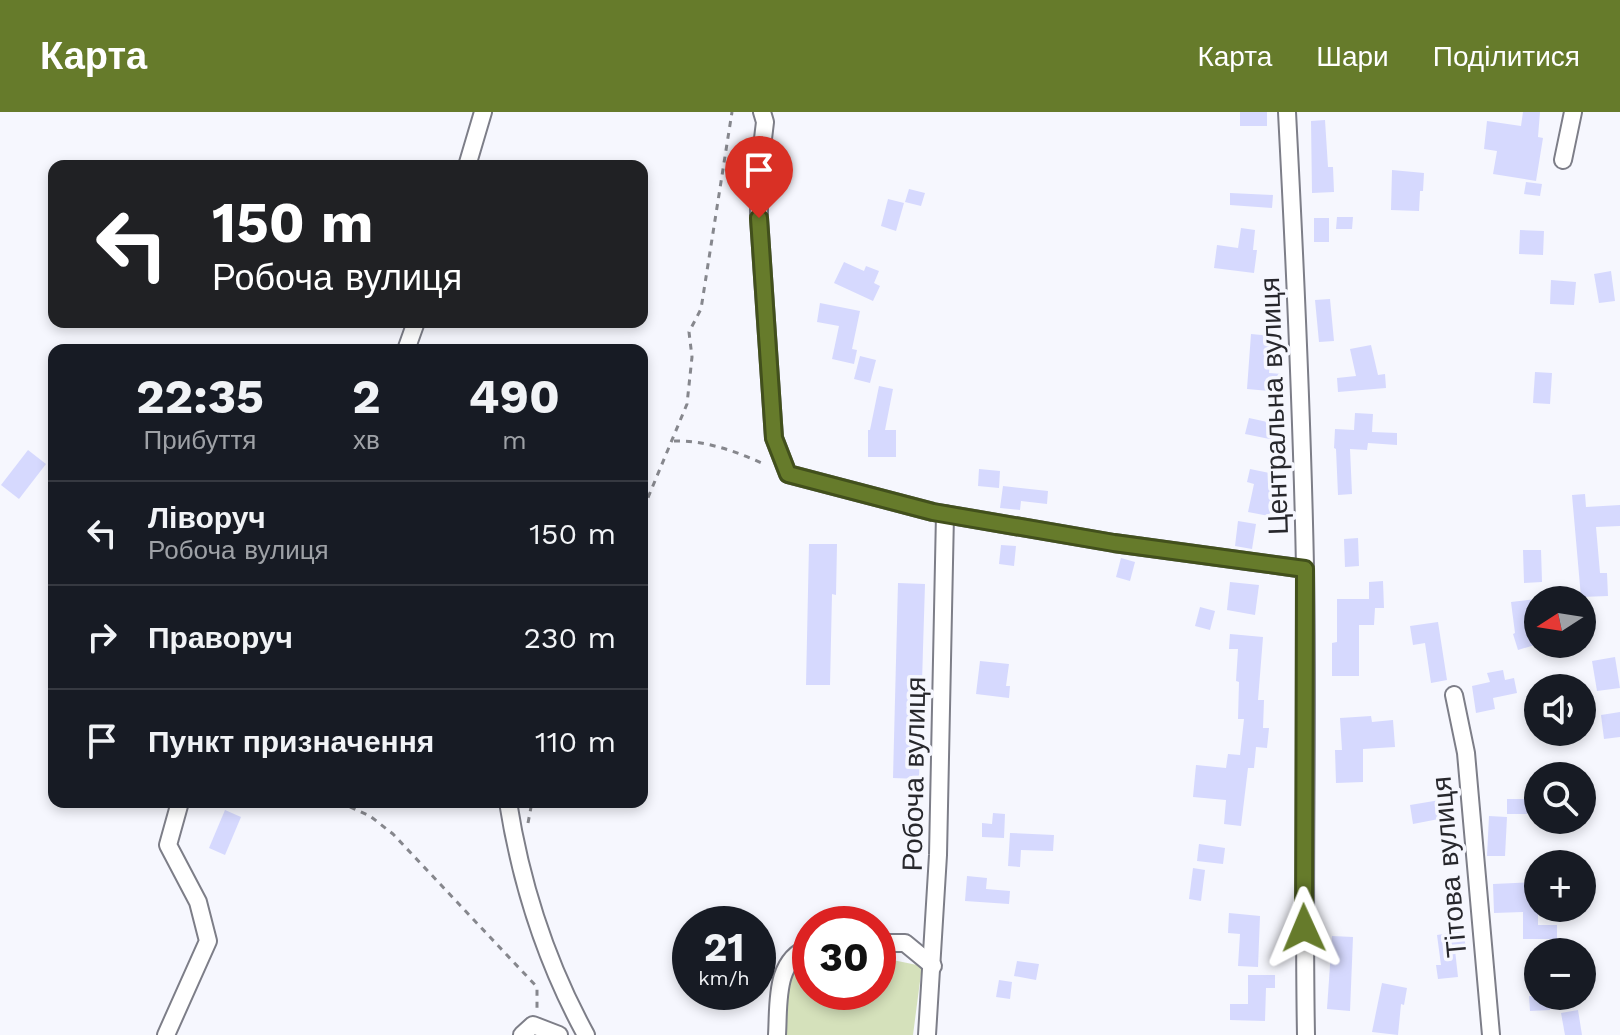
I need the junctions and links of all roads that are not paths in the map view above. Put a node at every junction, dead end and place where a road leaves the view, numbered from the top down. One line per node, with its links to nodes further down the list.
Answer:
1 (483, 112): 5 (street)
2 (762, 112): 7 (street)
3 (1287, 112): 8 (street, Центральна вулиця)
4 (1573, 112): 6 (street)
5 (469, 160)
6 (1563, 160)
7 (945, 514): 8 (street); 14 (street, Робоча вулиця)
8 (1305, 569): 21 (street, Центральна вулиця)
9 (1454, 695): 22 (street, Тітова вулиця)
10 (178, 808): 16 (street)
11 (509, 808): 18 (street)
12 (896, 943): 14 (street)
13 (792, 960): 19 (street)
14 (933, 966): 20 (street, Робоча вулиця)
15 (527, 1030): 17 (street)
16 (166, 1035)
17 (559, 1035)
18 (586, 1035)
19 (777, 1035)
20 (927, 1035)
21 (1306, 1035)
22 (1491, 1035)

